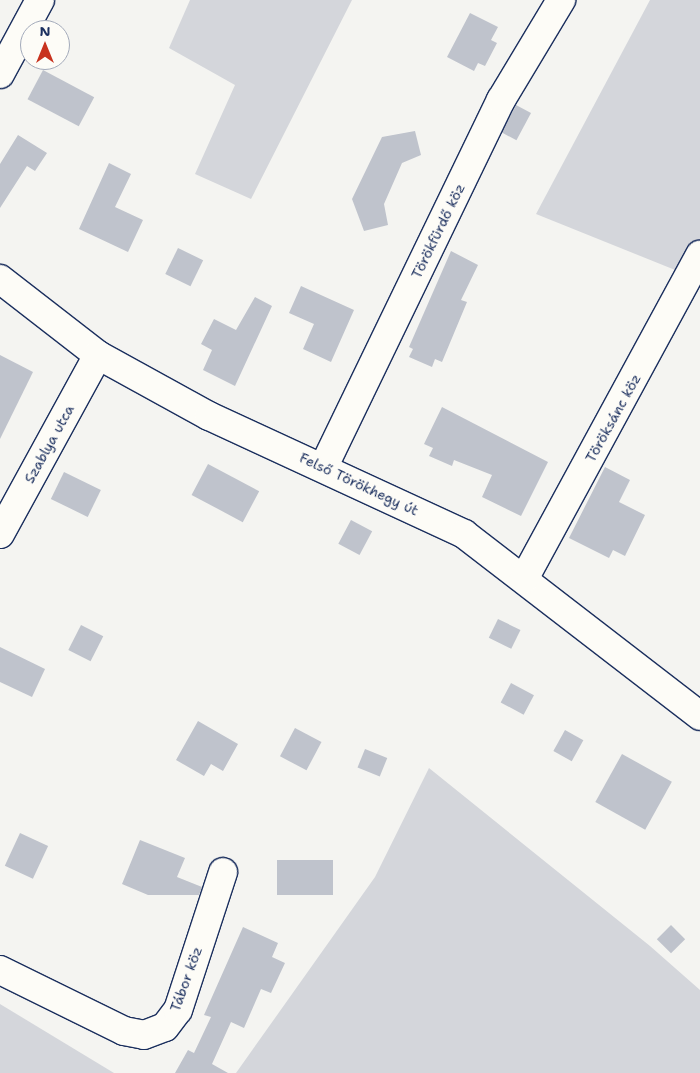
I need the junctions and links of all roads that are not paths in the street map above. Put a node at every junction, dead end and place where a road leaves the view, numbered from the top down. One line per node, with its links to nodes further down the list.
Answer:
1 (40, 0): 3 (street)
2 (561, 0): 7 (street, Törökfürdő köz)
3 (0, 74)
4 (700, 255): 9 (street, Töröksánc köz)
5 (0, 279): 6 (street, Felső Törökhegy út)
6 (98, 355): 7 (street, Felső Törökhegy út); 8 (street, Szablya utca)
7 (324, 466): 9 (street, Felső Törökhegy út)
8 (0, 534)
9 (524, 579): 10 (street, Felső Törökhegy út)
10 (700, 716)
11 (223, 872): 12 (street, Tábor köz)
12 (0, 970)

